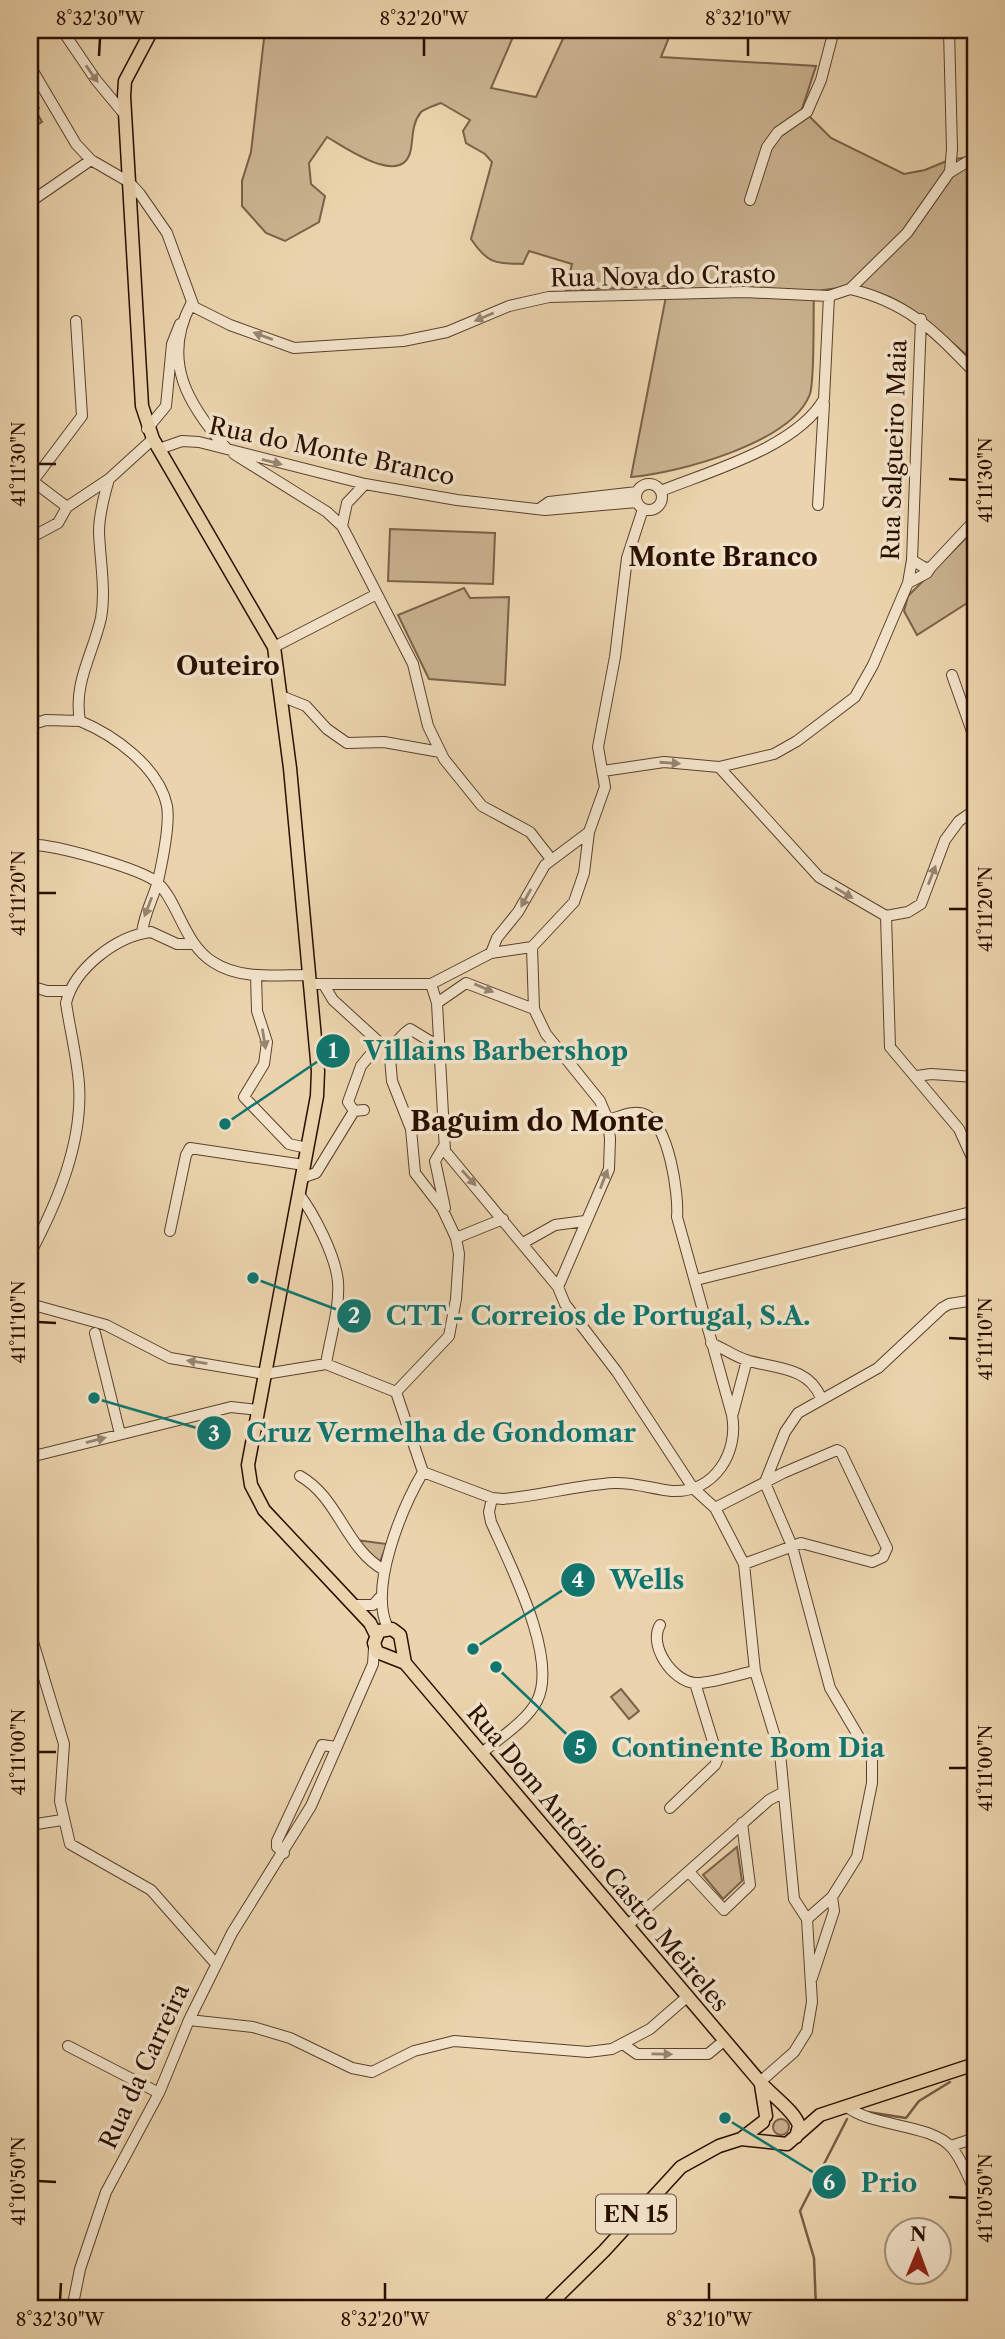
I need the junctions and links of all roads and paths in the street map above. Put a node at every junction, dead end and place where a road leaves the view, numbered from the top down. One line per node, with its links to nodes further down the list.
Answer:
1 (62, 30): 6 (street, one-way to 6)
2 (152, 30): 6 (main road)
3 (834, 30): 12 (street)
4 (949, 30): 9 (street)
5 (30, 66): 8 (street)
6 (125, 115): 10 (main road)
7 (975, 157): 9 (street)
8 (91, 160): 10 (street); 11 (street)
9 (950, 173): 13 (street)
10 (129, 182): 15 (street); 21 (main road)
11 (32, 199)
12 (750, 200)
13 (850, 289): 14 (street); 16 (street)
14 (829, 296): 15 (street, Rua Nova do Crasto, one-way to 15); 20 (street)
15 (191, 304): 18 (street)
16 (921, 319): 19 (street); 33 (street, Rua Salgueiro Maia)
17 (76, 321): 24 (street)
18 (182, 321): 21 (street); 22 (street)
19 (975, 373)
20 (824, 399): 26 (street); 28 (street)
21 (153, 439): 22 (street, Rua do Monte Branco); 23 (street); 37 (main road)
22 (229, 450): 25 (street, Rua do Monte Branco, one-way to 25); 31 (street)
23 (109, 479): 29 (street); 40 (street)
24 (31, 480): 29 (street)
25 (365, 484): 27 (street, Rua do Monte Branco); 31 (street)
26 (661, 491): 27 (street); 27 (street, Rua do Monte Branco)
27 (639, 501): 45 (street)
28 (818, 505)
29 (67, 507): 32 (street)
30 (975, 520): 34 (street)
31 (342, 526): 36 (street)
32 (30, 538)
33 (912, 560): 34 (street); 35 (street, Rua Salgueiro Maia)
34 (931, 567): 35 (street)
35 (908, 583): 44 (street, Rua Salgueiro Maia)
36 (375, 595): 37 (street); 43 (street)
37 (274, 648): 39 (main road)
38 (952, 675): 42 (street)
39 (281, 696): 43 (street); 57 (main road)
40 (80, 721): 41 (street); 50 (street)
41 (30, 725)
42 (975, 740)
43 (440, 752): 49 (street)
44 (719, 767): 45 (street, Rua Salgueiro Maia, one-way to 44); 51 (street, one-way to 51)
45 (603, 771): 47 (street)
46 (975, 810): 51 (street, one-way to 46)
47 (589, 832): 49 (street); 54 (street)
48 (30, 845): 50 (street)
49 (551, 859): 55 (street, one-way to 55)
50 (157, 883): 52 (street, one-way to 52); 53 (street)
51 (886, 916): 66 (street)
52 (142, 933): 53 (street); 61 (street)
53 (194, 944): 56 (street)
54 (532, 947): 55 (street); 63 (street)
55 (491, 953): 58 (street)
56 (257, 975): 57 (street); 70 (street, one-way to 70)
57 (309, 980): 59 (street); 70 (main road)
58 (430, 984): 59 (street); 62 (street)
59 (324, 985): 64 (street)
60 (30, 986): 61 (street)
61 (69, 991): 81 (street)
62 (437, 1003): 63 (street, one-way to 63); 65 (street)
63 (534, 1009): 68 (street)
64 (385, 1044): 65 (street); 72 (street); 75 (street)
65 (438, 1046): 69 (street)
66 (917, 1076): 67 (street); 71 (street)
67 (975, 1077)
68 (608, 1120): 77 (street, one-way to 68); 82 (street)
69 (443, 1146): 75 (street); 76 (street, one-way to 76)
70 (307, 1148): 72 (main road)
71 (975, 1164)
72 (302, 1172): 73 (main road); 78 (street)
73 (298, 1193): 89 (street); 90 (main road)
74 (975, 1211): 82 (street)
75 (445, 1214): 79 (street)
76 (503, 1219): 79 (street); 80 (street)
77 (585, 1221): 80 (street); 83 (street)
78 (170, 1231)
79 (456, 1238): 91 (street)
80 (523, 1243): 83 (street)
81 (30, 1254)
82 (696, 1280): 87 (street)
83 (558, 1287): 100 (street)
84 (975, 1300): 92 (street)
85 (30, 1304): 90 (street, one-way to 85)
86 (95, 1333): 95 (street)
87 (711, 1343): 88 (street); 94 (street)
88 (747, 1360): 92 (street); 94 (street)
89 (326, 1364): 90 (street); 91 (street)
90 (265, 1374): 93 (main road)
91 (396, 1392): 97 (street)
92 (821, 1398): 99 (street)
93 (258, 1410): 95 (street); 107 (main road)
94 (732, 1415): 100 (street)
95 (120, 1434): 96 (street, one-way to 95)
96 (30, 1457)
97 (424, 1472): 101 (street); 105 (street, Rua da Carreira)
98 (300, 1476): 105 (street)
99 (765, 1483): 102 (street); 103 (street); 103 (street)
100 (693, 1489): 101 (street); 102 (street)
101 (492, 1498): 118 (street)
102 (715, 1508): 104 (street)
103 (792, 1546): 104 (street); 128 (street)
104 (744, 1564): 115 (street)
105 (384, 1570): 106 (street, Rua da Carreira)
106 (382, 1595): 107 (street); 110 (street, Rua da Carreira)
107 (354, 1605): 110 (main road)
108 (660, 1625): 116 (street)
109 (30, 1632): 123 (street)
110 (378, 1633): 111 (main road, Rua Dom António Castro Meireles); 112 (main road, Rua Dom António Castro Meireles); 114 (street, Rua da Carreira)
111 (401, 1648): 112 (main road); 113 (main road, Rua Dom António Castro Meireles)
112 (387, 1657): 113 (main road, Rua Dom António Castro Meireles); 114 (street)
113 (405, 1663): 118 (main road, Rua Dom António Castro Meireles)
114 (373, 1664): 117 (street, Rua da Carreira)
115 (755, 1671): 116 (street); 119 (street)
116 (695, 1683): 122 (street)
117 (337, 1747): 120 (street); 121 (street, Rua da Carreira)
118 (481, 1753): 130 (main road, Rua Dom António Castro Meireles)
119 (782, 1793): 124 (street); 129 (street)
120 (296, 1800): 121 (street); 126 (street)
121 (311, 1807): 126 (street, Rua da Carreira)
122 (670, 1808)
123 (62, 1820): 125 (street); 131 (street)
124 (741, 1823): 127 (street); 127 (street)
125 (30, 1825)
126 (284, 1853): 131 (street, Rua da Carreira)
127 (689, 1872): 130 (street)
128 (832, 1897): 129 (street); 132 (street)
129 (807, 1919): 132 (street)
130 (628, 1924): 133 (main road, Rua Dom António Castro Meireles)
131 (216, 1964): 134 (street, Rua da Carreira)
132 (811, 1978): 139 (street)
133 (688, 1996): 135 (main road, Rua Dom António Castro Meireles); 136 (street)
134 (189, 2020): 136 (street); 140 (street, Rua da Carreira)
135 (725, 2040): 136 (street, one-way to 135); 139 (main road, Rua Dom António Castro Meireles)
136 (623, 2044)
137 (68, 2046): 140 (street)
138 (975, 2064): 141 (main road)
139 (760, 2082): 142 (main road, Rua Dom António Castro Meireles); 144 (main road, Rua Dom António Castro Meireles)
140 (159, 2093): 151 (street, Rua da Carreira)
141 (846, 2106): 143 (main road); 149 (street)
142 (791, 2112): 143 (main road); 144 (main road); 145 (main road)
143 (820, 2115): 145 (main road)
144 (764, 2119): 147 (main road); 148 (main road)
145 (796, 2137): 148 (main road)
146 (975, 2138): 149 (street)
147 (741, 2139): 148 (main road, EN 15); 152 (main road, EN 15)
148 (770, 2141)
149 (951, 2146): 150 (street)
150 (975, 2192)
151 (72, 2309)
152 (545, 2309)

